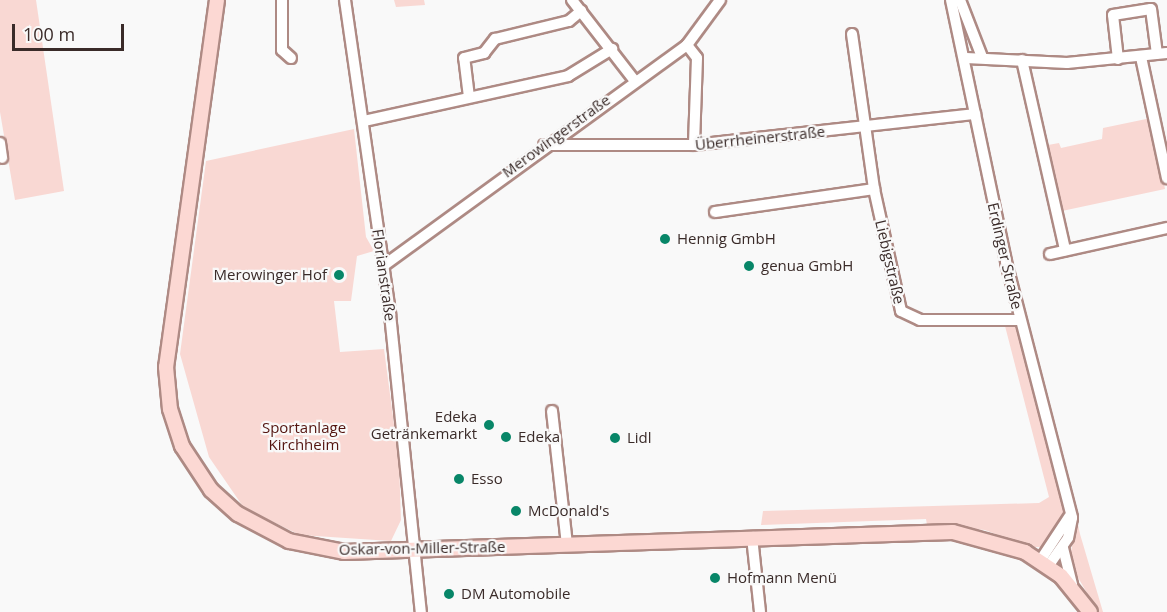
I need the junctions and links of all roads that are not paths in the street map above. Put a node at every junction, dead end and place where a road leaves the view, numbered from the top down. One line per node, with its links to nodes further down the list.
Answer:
1 (217, 0): 41 (main road, Oskar-von-Miller-Straße)
2 (282, 0): 15 (street)
3 (345, 0): 22 (street, Florianstraße)
4 (572, 0): 8 (street)
5 (720, 0): 10 (street, Merowingerstraße)
6 (951, 0): 16 (street, Erdinger Straße)
7 (960, 0): 13 (street)
8 (581, 11): 11 (street); 20 (street)
9 (852, 34): 23 (street, Liebigstraße)
10 (687, 45): 19 (street, Merowingerstraße); 26 (street)
11 (612, 49): 19 (street); 20 (street)
12 (1162, 54): 14 (street); 17 (street)
13 (982, 57): 16 (street); 18 (street)
14 (1141, 57): 17 (street); 28 (street)
15 (291, 58)
16 (966, 58): 21 (street, Erdinger Straße)
17 (1118, 59): 18 (street)
18 (1022, 60): 32 (street)
19 (634, 80): 25 (street, Merowingerstraße)
20 (469, 97): 22 (street)
21 (975, 114): 23 (street, Überrheinerstraße); 35 (street, Erdinger Straße)
22 (364, 122): 34 (street, Florianstraße)
23 (867, 127): 26 (street, Überrheinerstraße); 29 (street, Liebigstraße)
24 (0, 143): 27 (street)
25 (544, 145): 26 (street, Überrheinerstraße); 34 (street, Merowingerstraße)
26 (694, 145)
27 (3, 158)
28 (1167, 178)
29 (874, 189): 30 (street); 35 (street, Liebigstraße)
30 (715, 212)
31 (1167, 228): 32 (street)
32 (1065, 250): 33 (street)
33 (1050, 254)
34 (383, 266): 41 (street, Florianstraße)
35 (1020, 320): 37 (street, Erdinger Straße)
36 (552, 411): 39 (street)
37 (1070, 510): 40 (street, Erdinger Straße); 42 (street)
38 (752, 537): 39 (main road, Oskar-von-Miller-Straße); 42 (main road, Oskar-von-Miller-Straße); 45 (street)
39 (567, 544): 41 (main road, Oskar-von-Miller-Straße)
40 (1063, 548): 42 (street, Erdinger Straße); 43 (street)
41 (416, 551): 44 (street, Florianstraße)
42 (1044, 564): 43 (main road, Oskar-von-Miller-Straße)
43 (1074, 589): 46 (main road, Oskar-von-Miller-Straße)
44 (421, 612)
45 (760, 612)
46 (1090, 612)

